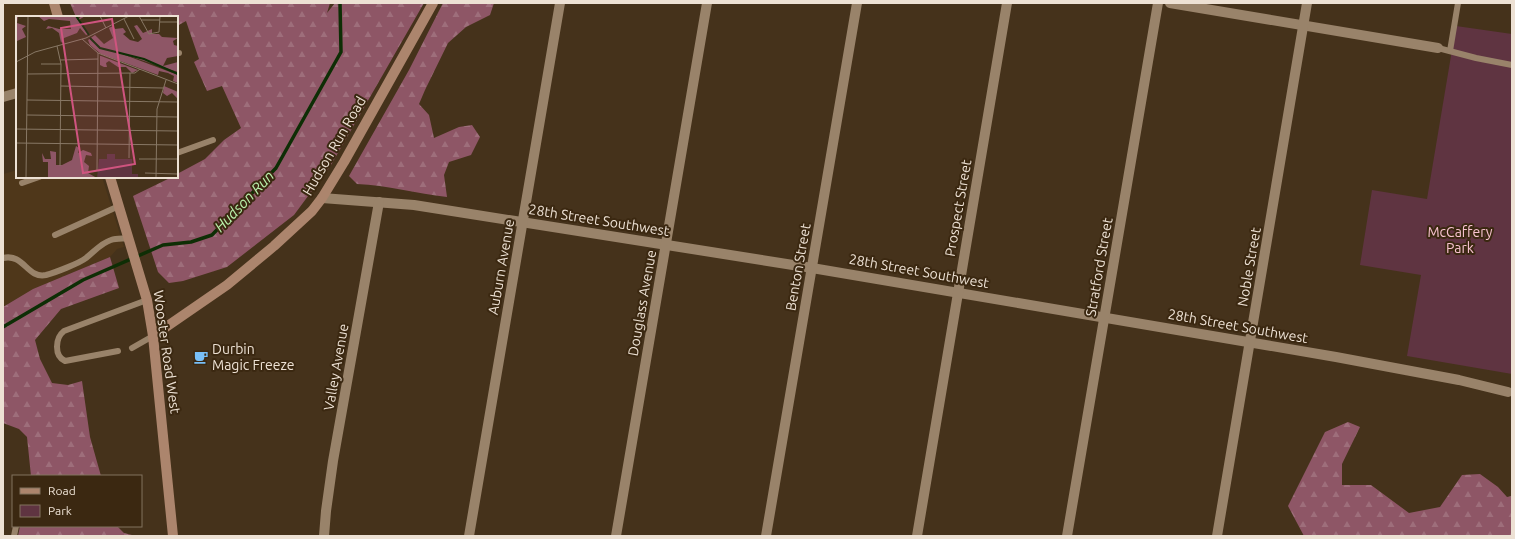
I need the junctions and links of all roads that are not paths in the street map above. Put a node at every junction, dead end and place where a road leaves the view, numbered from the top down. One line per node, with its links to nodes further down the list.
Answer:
1 (54, 3): 11 (main road)
2 (433, 3): 23 (main road, Hudson Run Road)
3 (560, 3): 26 (street, Auburn Avenue)
4 (707, 3): 29 (street, Douglass Avenue)
5 (857, 3): 31 (street, Benton Street)
6 (1007, 3): 32 (street, Prospect Street)
7 (1158, 3): 34 (street, Stratford Street)
8 (1170, 3): 12 (street)
9 (1307, 3): 12 (street, Noble Street)
10 (1458, 3): 14 (lane)
11 (58, 16)
12 (1303, 26): 13 (street); 36 (street, Noble Street)
13 (1438, 48): 14 (lane)
14 (1450, 52): 15 (lane)
15 (1512, 64)
16 (16, 93): 17 (street)
17 (3, 97)
18 (213, 140): 19 (lane)
19 (178, 153)
20 (35, 178): 22 (lane)
21 (110, 178): 25 (main road, Wooster Road West)
22 (22, 182)
23 (322, 198): 24 (street, 28th Street Southwest); 35 (main road, Hudson Run Road)
24 (379, 202): 26 (street, 28th Street Southwest); 41 (street, Valley Avenue)
25 (119, 206): 27 (lane); 28 (main road, Wooster Road West)
26 (523, 222): 29 (street, 28th Street Southwest); 42 (street, Auburn Avenue)
27 (55, 235)
28 (130, 241): 30 (lane); 33 (main road, Wooster Road West)
29 (666, 245): 31 (street, 28th Street Southwest); 43 (street, Douglass Avenue)
30 (3, 258)
31 (812, 268): 32 (street, 28th Street Southwest); 44 (street, Benton Street)
32 (958, 292): 34 (street, 28th Street Southwest); 45 (street, Prospect Street)
33 (148, 300): 35 (main road, Wooster Road West); 38 (lane)
34 (1104, 317): 36 (street, 28th Street Southwest); 46 (street, Stratford Street)
35 (153, 336): 37 (lane); 40 (main road, Wooster Road West)
36 (1250, 343): 39 (street, 28th Street Southwest); 47 (street, Noble Street)
37 (132, 348)
38 (118, 351)
39 (1508, 392)
40 (173, 536)
41 (324, 536)
42 (469, 536)
43 (616, 536)
44 (766, 536)
45 (917, 536)
46 (1067, 536)
47 (1216, 536)

